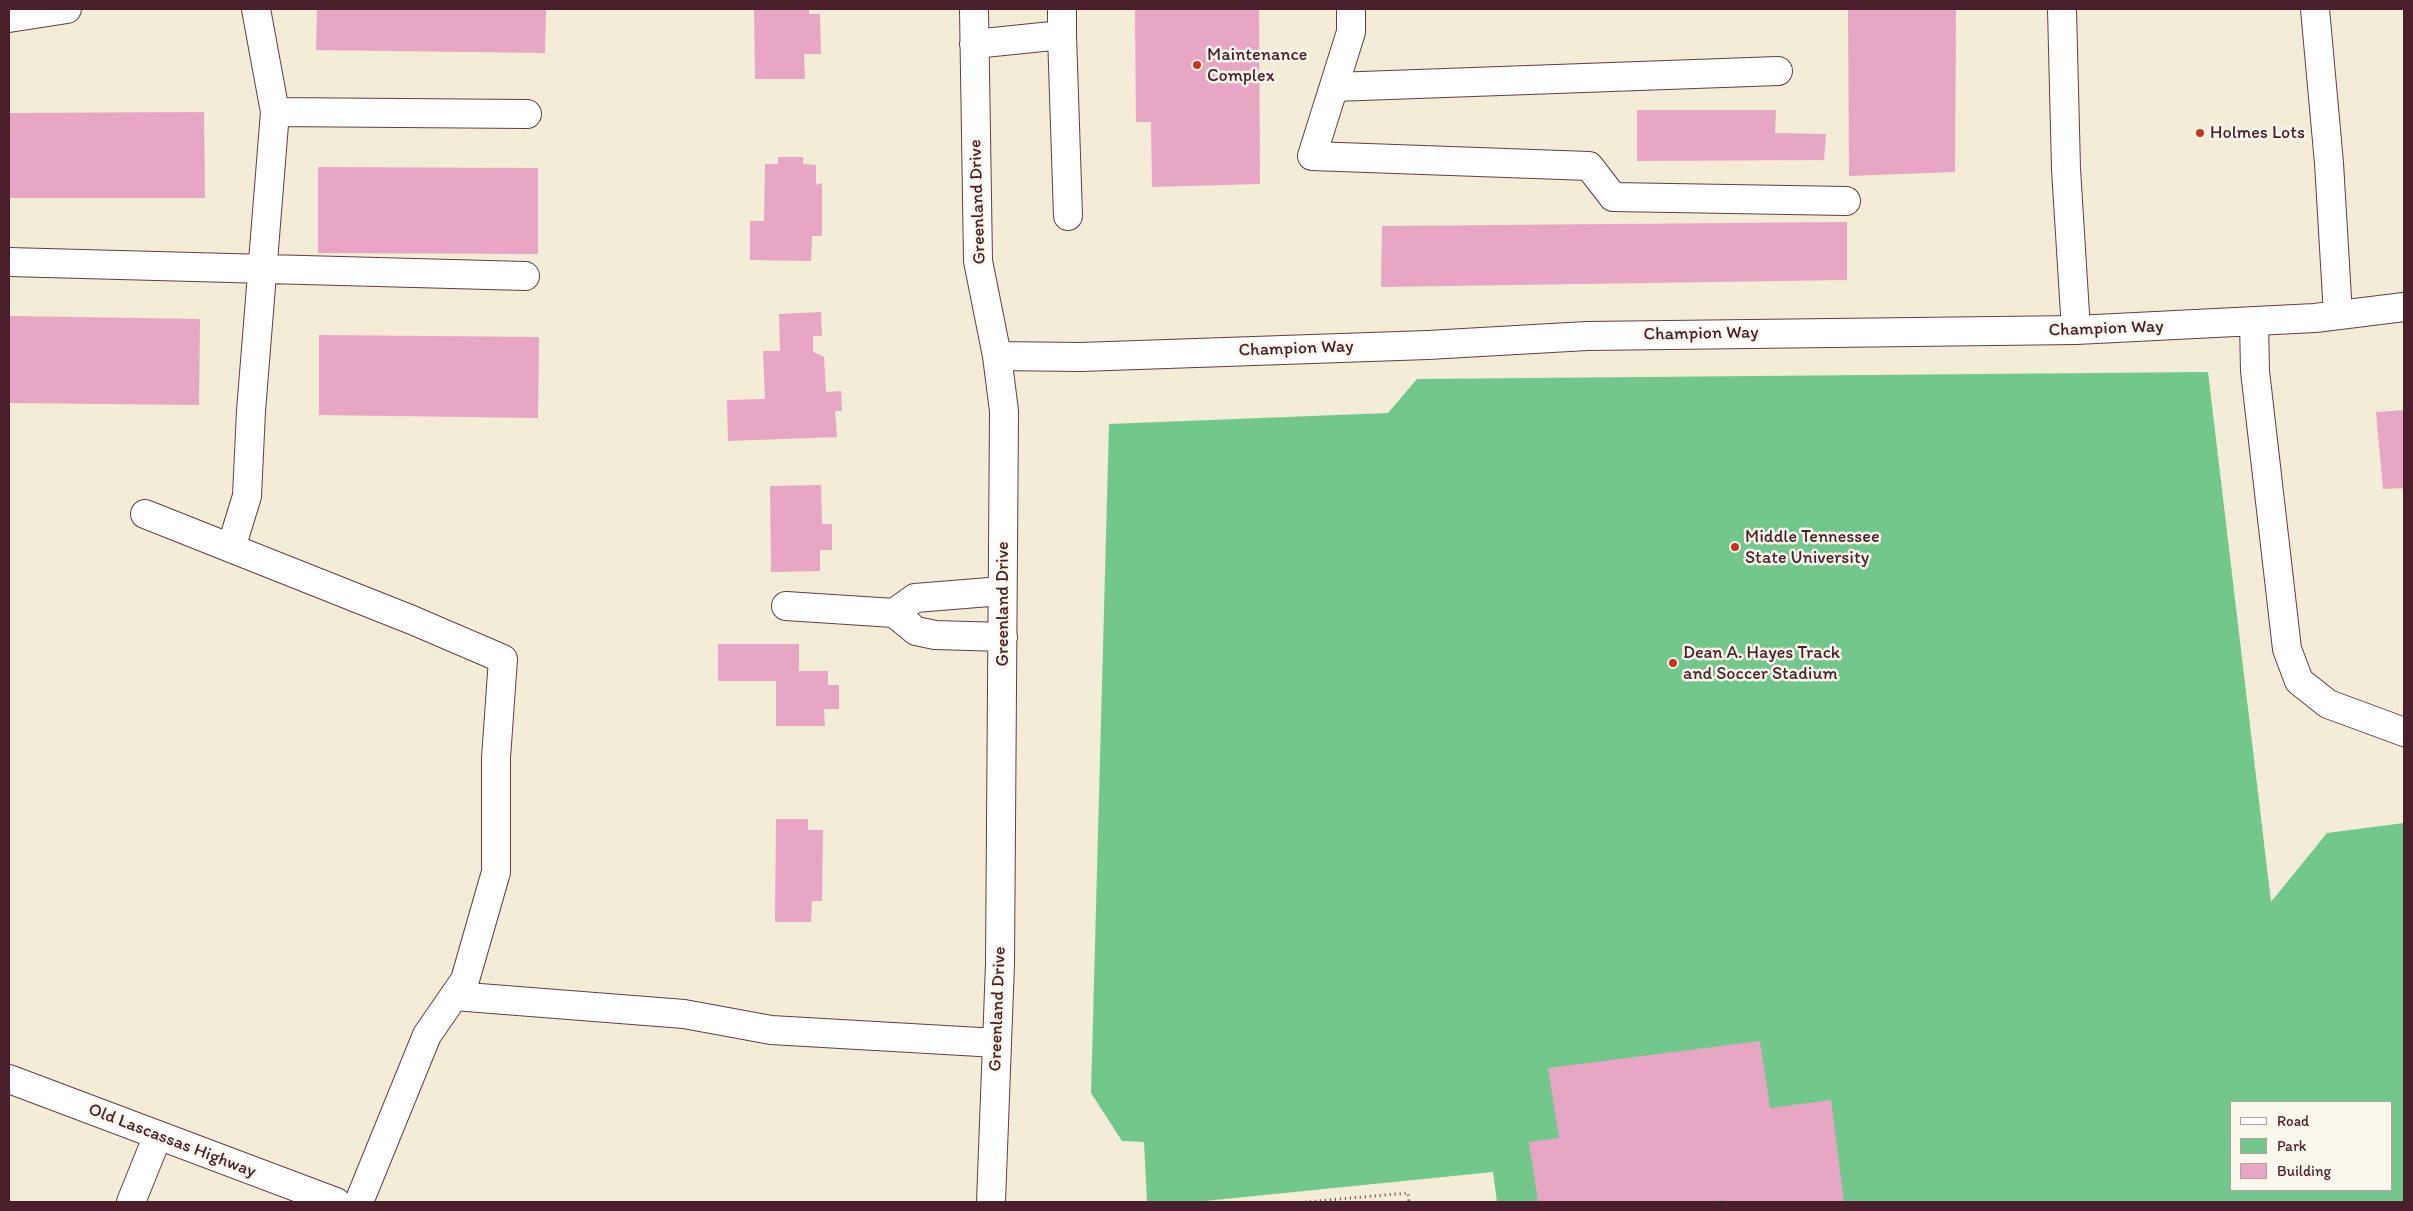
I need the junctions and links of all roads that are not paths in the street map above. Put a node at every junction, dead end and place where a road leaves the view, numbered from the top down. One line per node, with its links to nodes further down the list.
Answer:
1 (67, 9): 7 (street)
2 (256, 9): 12 (street)
3 (974, 9): 9 (street, Greenland Drive)
4 (1351, 9): 11 (street)
5 (2062, 9): 22 (street)
6 (2315, 9): 20 (street)
7 (9, 18)
8 (1062, 22): 9 (street); 15 (street)
9 (974, 44): 23 (street, Greenland Drive)
10 (1778, 71): 11 (street)
11 (1334, 87): 14 (street)
12 (275, 112): 13 (street); 17 (street)
13 (527, 114)
14 (1846, 200)
15 (1068, 216)
16 (9, 262): 17 (street)
17 (263, 270): 18 (street); 25 (street)
18 (525, 276)
19 (2404, 307): 20 (street, Champion Way)
20 (2338, 315): 21 (street, Champion Way)
21 (2254, 322): 22 (street, Champion Way); 30 (street)
22 (2076, 330): 23 (street, Champion Way)
23 (997, 356): 26 (street, Greenland Drive)
24 (145, 514): 25 (street)
25 (231, 548): 31 (street)
26 (1002, 591): 28 (street); 29 (street, Greenland Drive)
27 (786, 606): 28 (street)
28 (894, 614): 29 (street)
29 (1003, 637): 32 (street, Greenland Drive)
30 (2404, 732)
31 (454, 996): 32 (street); 37 (street)
32 (997, 1044): 38 (street, Greenland Drive)
33 (9, 1079): 34 (street, Old Lascassas Highway)
34 (158, 1135): 35 (street); 36 (street, Old Lascassas Highway)
35 (131, 1202)
36 (336, 1202)
37 (359, 1202)
38 (991, 1202)

